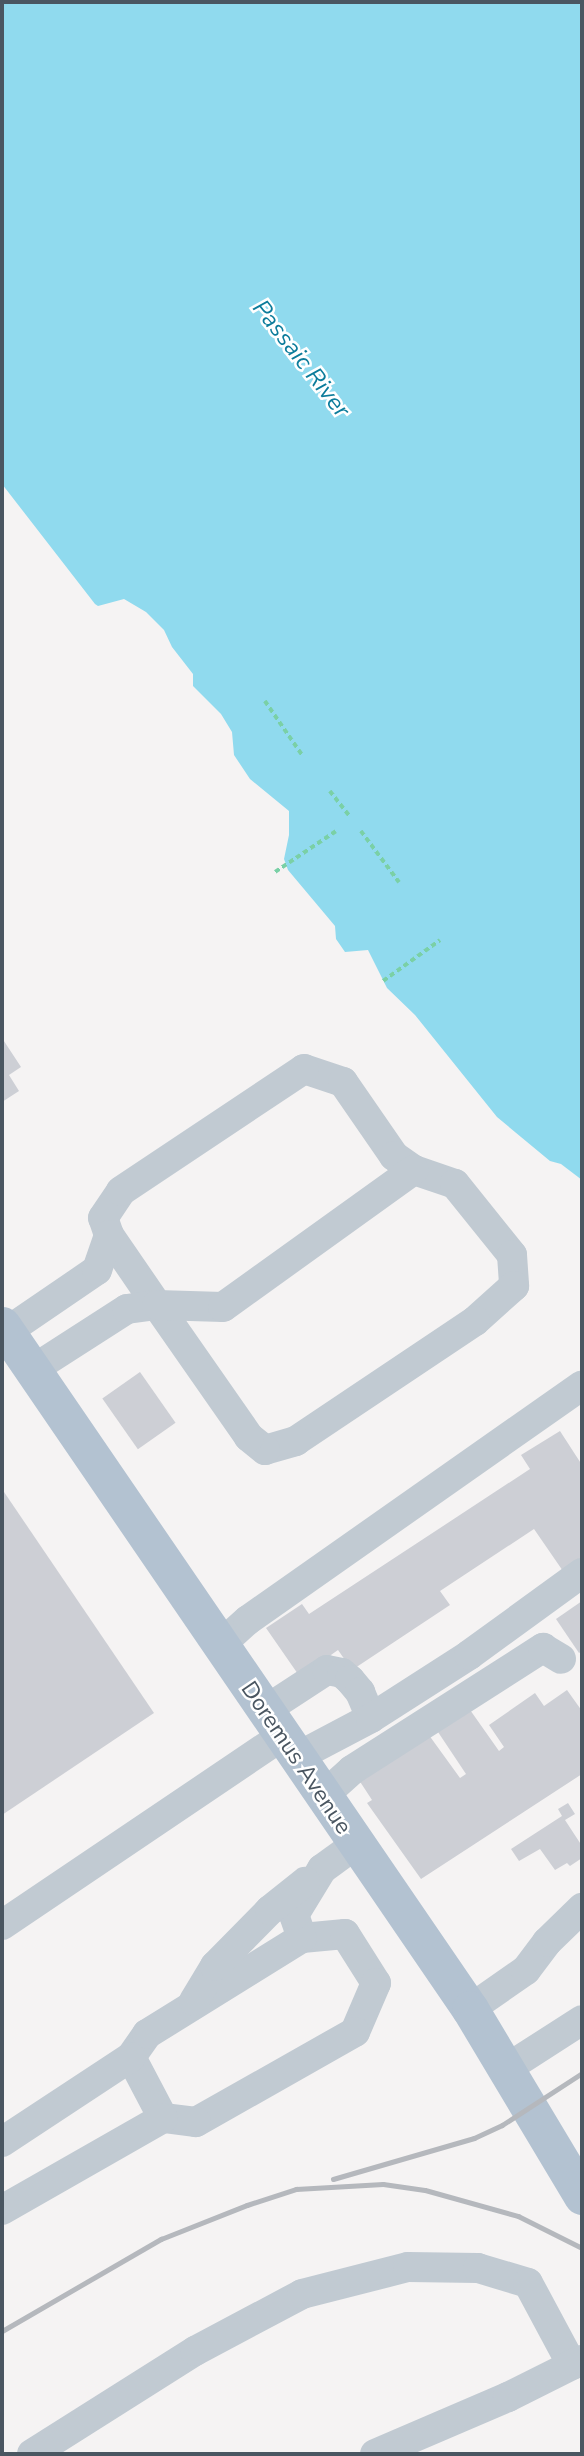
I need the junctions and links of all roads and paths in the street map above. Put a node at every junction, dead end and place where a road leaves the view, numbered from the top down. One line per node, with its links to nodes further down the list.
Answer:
1 (265, 701): 2 (path)
2 (303, 756)
3 (330, 791): 4 (path)
4 (349, 815)
5 (336, 831): 7 (path)
6 (361, 831): 8 (path)
7 (275, 872)
8 (399, 881)
9 (440, 940): 10 (path)
10 (383, 981)
11 (414, 1170): 12 (lane); 13 (lane); 13 (lane)
12 (109, 1235): 13 (lane); 14 (lane)
13 (157, 1305): 15 (lane)
14 (4, 1329): 15 (main road, Doremus Avenue)
15 (32, 1370): 18 (main road, Doremus Avenue)
16 (582, 1385): 18 (lane)
17 (582, 1573): 20 (lane)
18 (219, 1646): 21 (main road, Doremus Avenue)
19 (561, 1659): 22 (lane)
20 (370, 1718): 21 (lane); 21 (lane)
21 (280, 1735): 22 (main road, Doremus Avenue); 26 (lane)
22 (322, 1797): 23 (main road, Doremus Avenue)
23 (355, 1845): 24 (lane); 29 (main road, Doremus Avenue)
24 (322, 1869): 27 (lane); 28 (lane)
25 (582, 1908): 29 (lane)
26 (2, 1925)
27 (302, 1938): 28 (lane); 33 (lane)
28 (190, 2008): 31 (lane)
29 (470, 2009): 32 (main road, Doremus Avenue)
30 (582, 2020): 32 (lane)
31 (131, 2057): 33 (lane); 34 (lane)
32 (506, 2069): 35 (main road, Doremus Avenue)
33 (163, 2118): 36 (lane)
34 (2, 2142)
35 (582, 2196)
36 (2, 2210)
37 (577, 2363): 38 (lane); 39 (lane)
38 (32, 2454)
39 (375, 2454)

